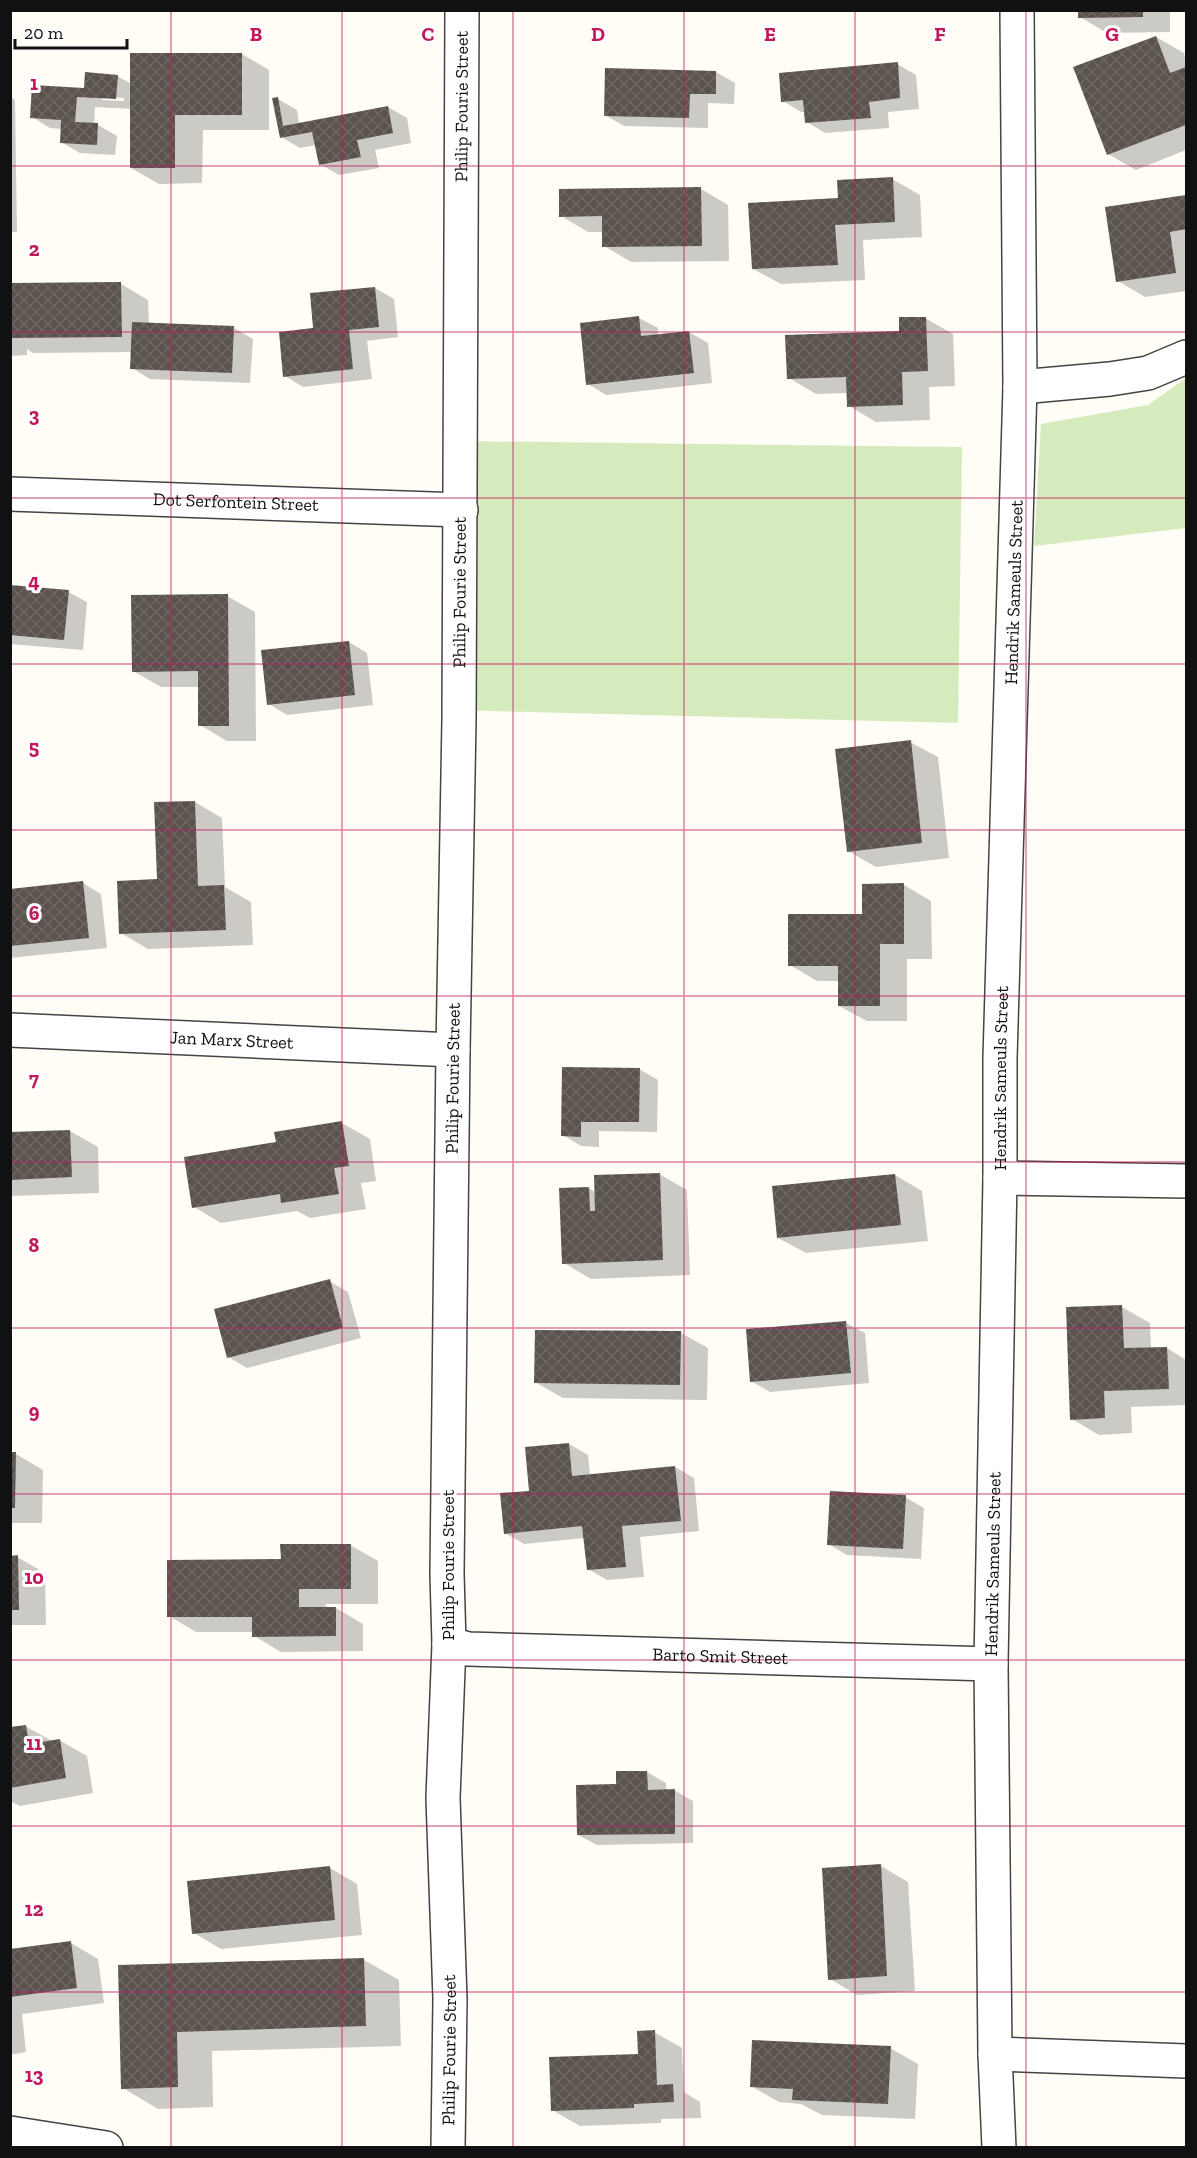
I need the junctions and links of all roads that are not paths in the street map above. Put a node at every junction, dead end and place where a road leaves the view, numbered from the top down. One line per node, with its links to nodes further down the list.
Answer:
1 (462, 10): 6 (street, Philip Fourie Street)
2 (1017, 10): 4 (street, Hendrik Sameuls Street)
3 (1186, 357): 4 (street)
4 (1020, 387): 9 (street, Hendrik Sameuls Street)
5 (10, 494): 6 (street, Dot Serfontein Street)
6 (461, 510): 8 (street, Philip Fourie Street)
7 (10, 1030): 8 (street, Jan Marx Street)
8 (453, 1050): 11 (street, Philip Fourie Street)
9 (1000, 1178): 10 (street); 12 (street, Hendrik Sameuls Street)
10 (1186, 1181)
11 (449, 1644): 12 (street, Barto Smit Street); 17 (street, Philip Fourie Street)
12 (991, 1664): 13 (street, Hendrik Sameuls Street)
13 (996, 2054): 14 (street); 18 (street, Hendrik Sameuls Street)
14 (1186, 2061)
15 (10, 2133): 16 (street)
16 (106, 2148)
17 (448, 2148)
18 (999, 2148)

